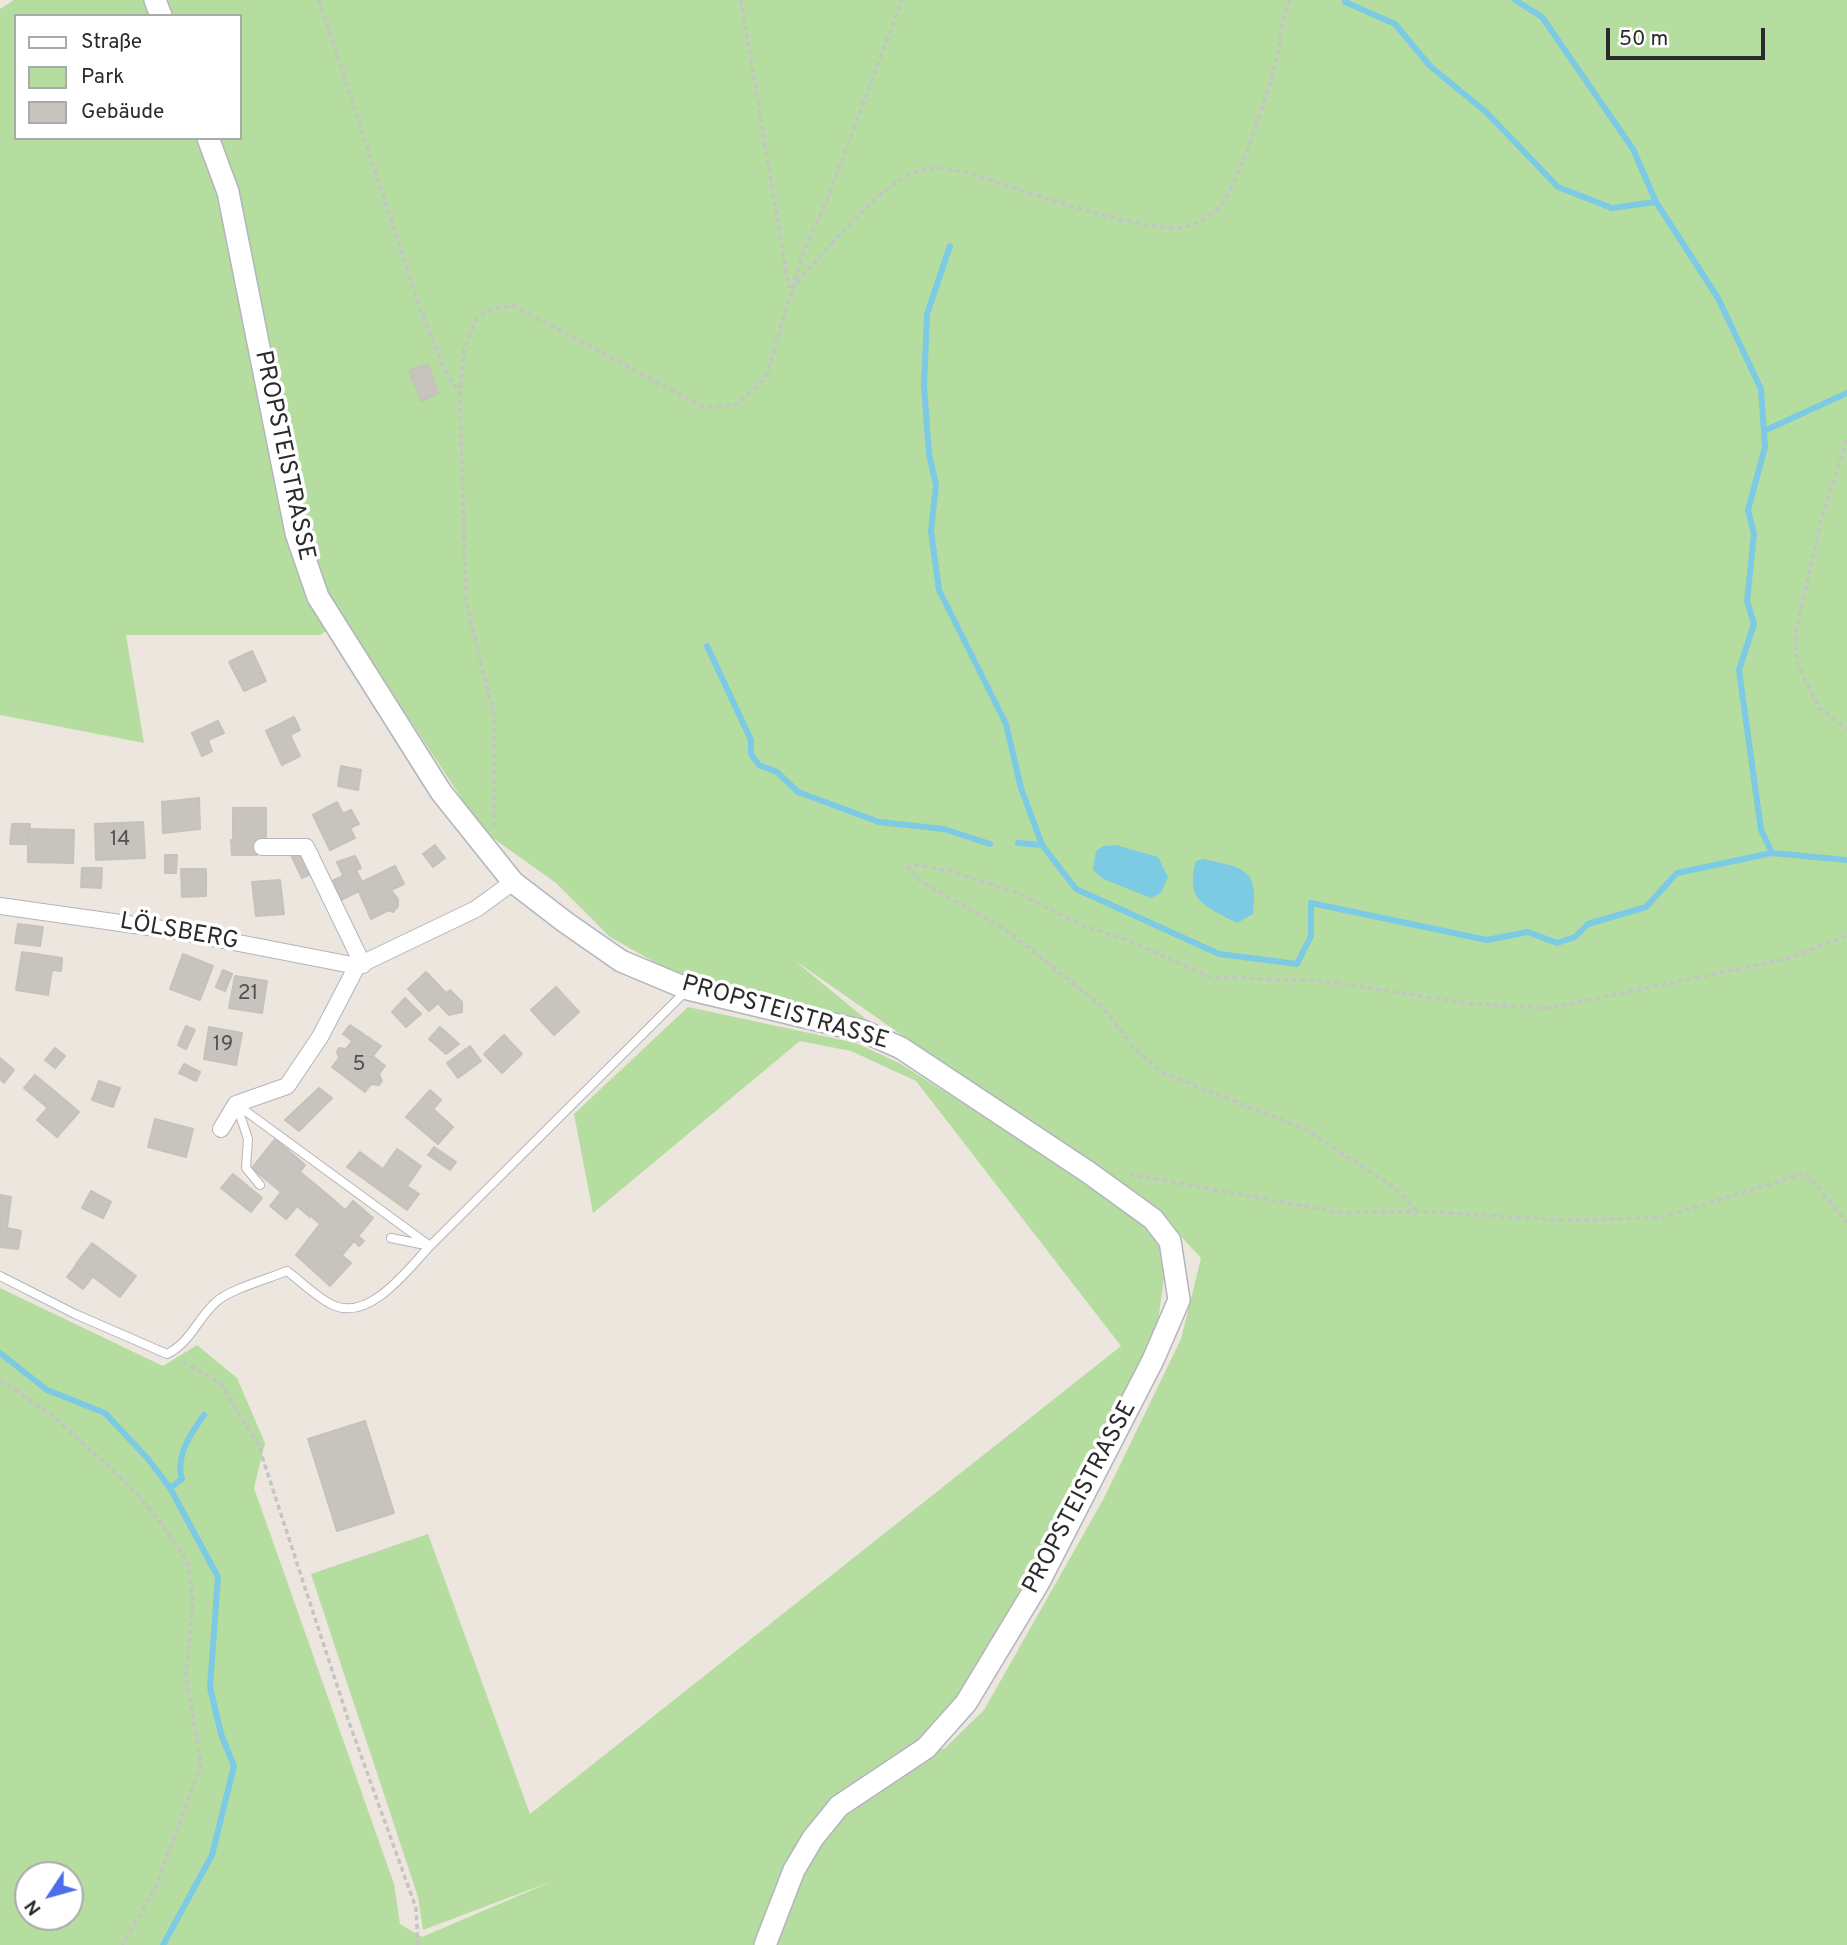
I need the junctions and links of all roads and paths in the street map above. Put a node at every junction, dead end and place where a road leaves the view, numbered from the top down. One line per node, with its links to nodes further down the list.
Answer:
1 (319, 0): 7 (path)
2 (741, 0): 6 (path)
3 (902, 0): 6 (path)
4 (1290, 0): 6 (path)
5 (209, 140): 11 (street, PROPSTEISTRASSE)
6 (790, 291): 7 (path)
7 (460, 396): 11 (path)
8 (1847, 439): 9 (path)
9 (1847, 729)
10 (262, 848): 15 (street)
11 (491, 856): 12 (street, PROPSTEISTRASSE)
12 (513, 882): 15 (street); 16 (street, PROPSTEISTRASSE)
13 (0, 908): 15 (street, LÖLSBERG)
14 (1847, 936): 21 (path)
15 (360, 965): 17 (street)
16 (688, 989): 24 (lane); 30 (street, PROPSTEISTRASSE)
17 (236, 1104): 18 (street); 20 (lane); 24 (lane)
18 (221, 1129)
19 (1124, 1174): 21 (path)
20 (260, 1185)
21 (1417, 1212): 22 (path)
22 (1847, 1223)
23 (391, 1238): 24 (lane)
24 (430, 1246): 26 (lane)
25 (0, 1276): 26 (lane)
26 (167, 1354): 29 (path)
27 (0, 1380): 28 (path)
28 (122, 1945)
29 (418, 1945)
30 (765, 1945)

